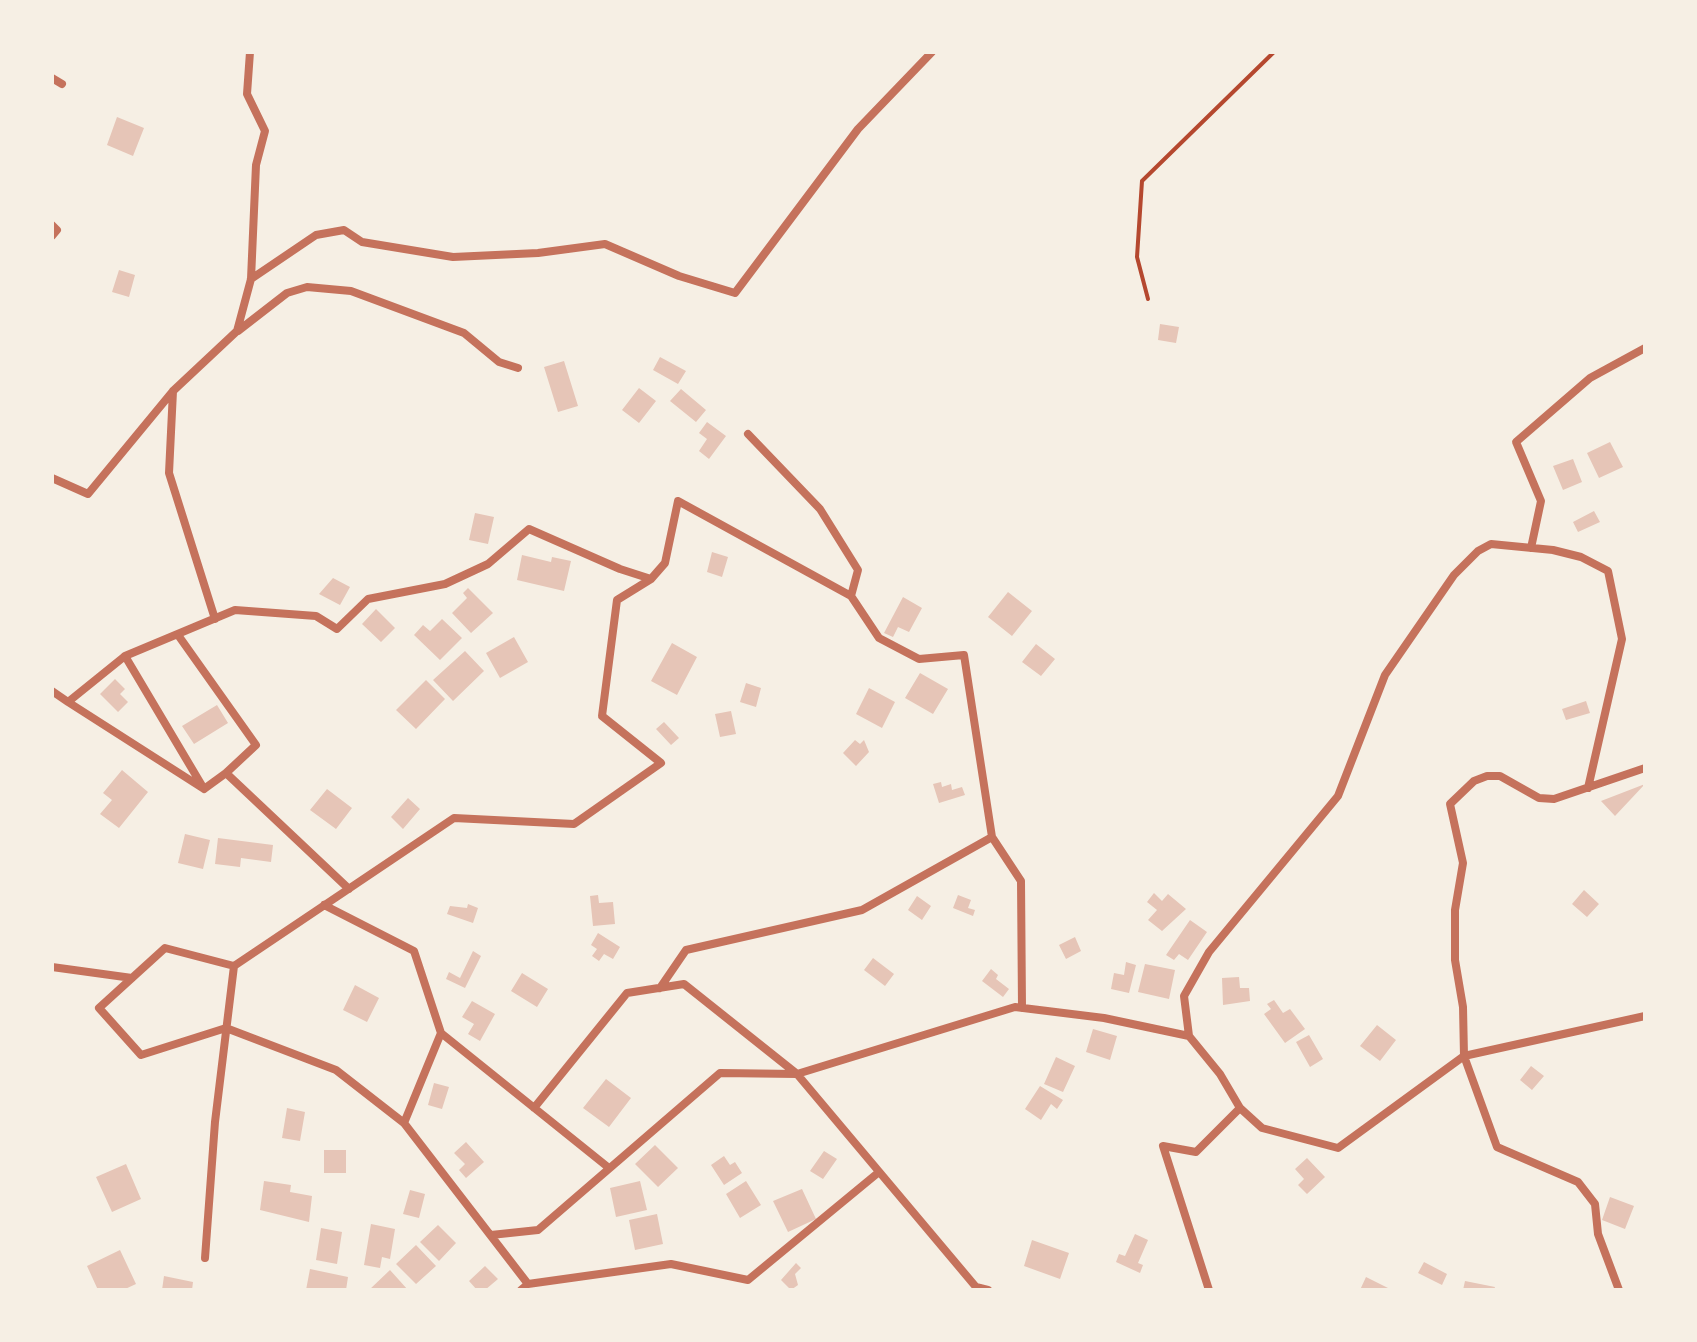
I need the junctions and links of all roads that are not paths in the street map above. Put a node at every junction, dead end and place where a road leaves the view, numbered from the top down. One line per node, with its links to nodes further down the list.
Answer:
1 (250, 52): 7 (street)
2 (932, 52): 7 (street)
3 (52, 78): 4 (street)
4 (62, 84)
5 (52, 225): 6 (street)
6 (52, 236)
7 (251, 279): 8 (street)
8 (237, 331): 10 (street); 11 (street)
9 (1645, 348): 14 (street)
10 (518, 368)
11 (173, 391): 13 (street); 17 (street)
12 (748, 434): 16 (street)
13 (52, 478)
14 (1531, 548): 24 (street); 37 (street)
15 (651, 579): 16 (street); 17 (street); 27 (street)
16 (851, 596): 26 (street)
17 (215, 619): 18 (street)
18 (178, 635): 19 (street); 23 (street)
19 (125, 656): 21 (street); 25 (street)
20 (52, 691): 21 (street)
21 (68, 702): 25 (street)
22 (1645, 768): 24 (street)
23 (226, 773): 25 (street); 27 (street)
24 (1588, 788): 38 (street)
25 (204, 789)
26 (992, 837): 32 (street); 33 (street)
27 (349, 889): 28 (street)
28 (324, 905): 29 (street); 36 (street)
29 (234, 966): 31 (street); 35 (street)
30 (52, 967): 31 (street)
31 (132, 978): 35 (street)
32 (660, 988): 39 (street); 40 (street)
33 (1022, 1008): 37 (street); 39 (street)
34 (1645, 1016): 38 (street)
35 (226, 1028): 42 (street); 46 (street)
36 (441, 1033): 40 (street); 42 (street)
37 (1189, 1036): 41 (street)
38 (1464, 1056): 41 (street); 50 (street)
39 (797, 1074): 43 (street); 44 (street)
40 (534, 1108): 43 (street)
41 (1240, 1108): 49 (street)
42 (404, 1123): 45 (street)
43 (609, 1168): 45 (street)
44 (879, 1172): 47 (street); 48 (street)
45 (491, 1235): 47 (street)
46 (205, 1258)
47 (525, 1287)
48 (988, 1290)
49 (1209, 1290)
50 (1619, 1290)

